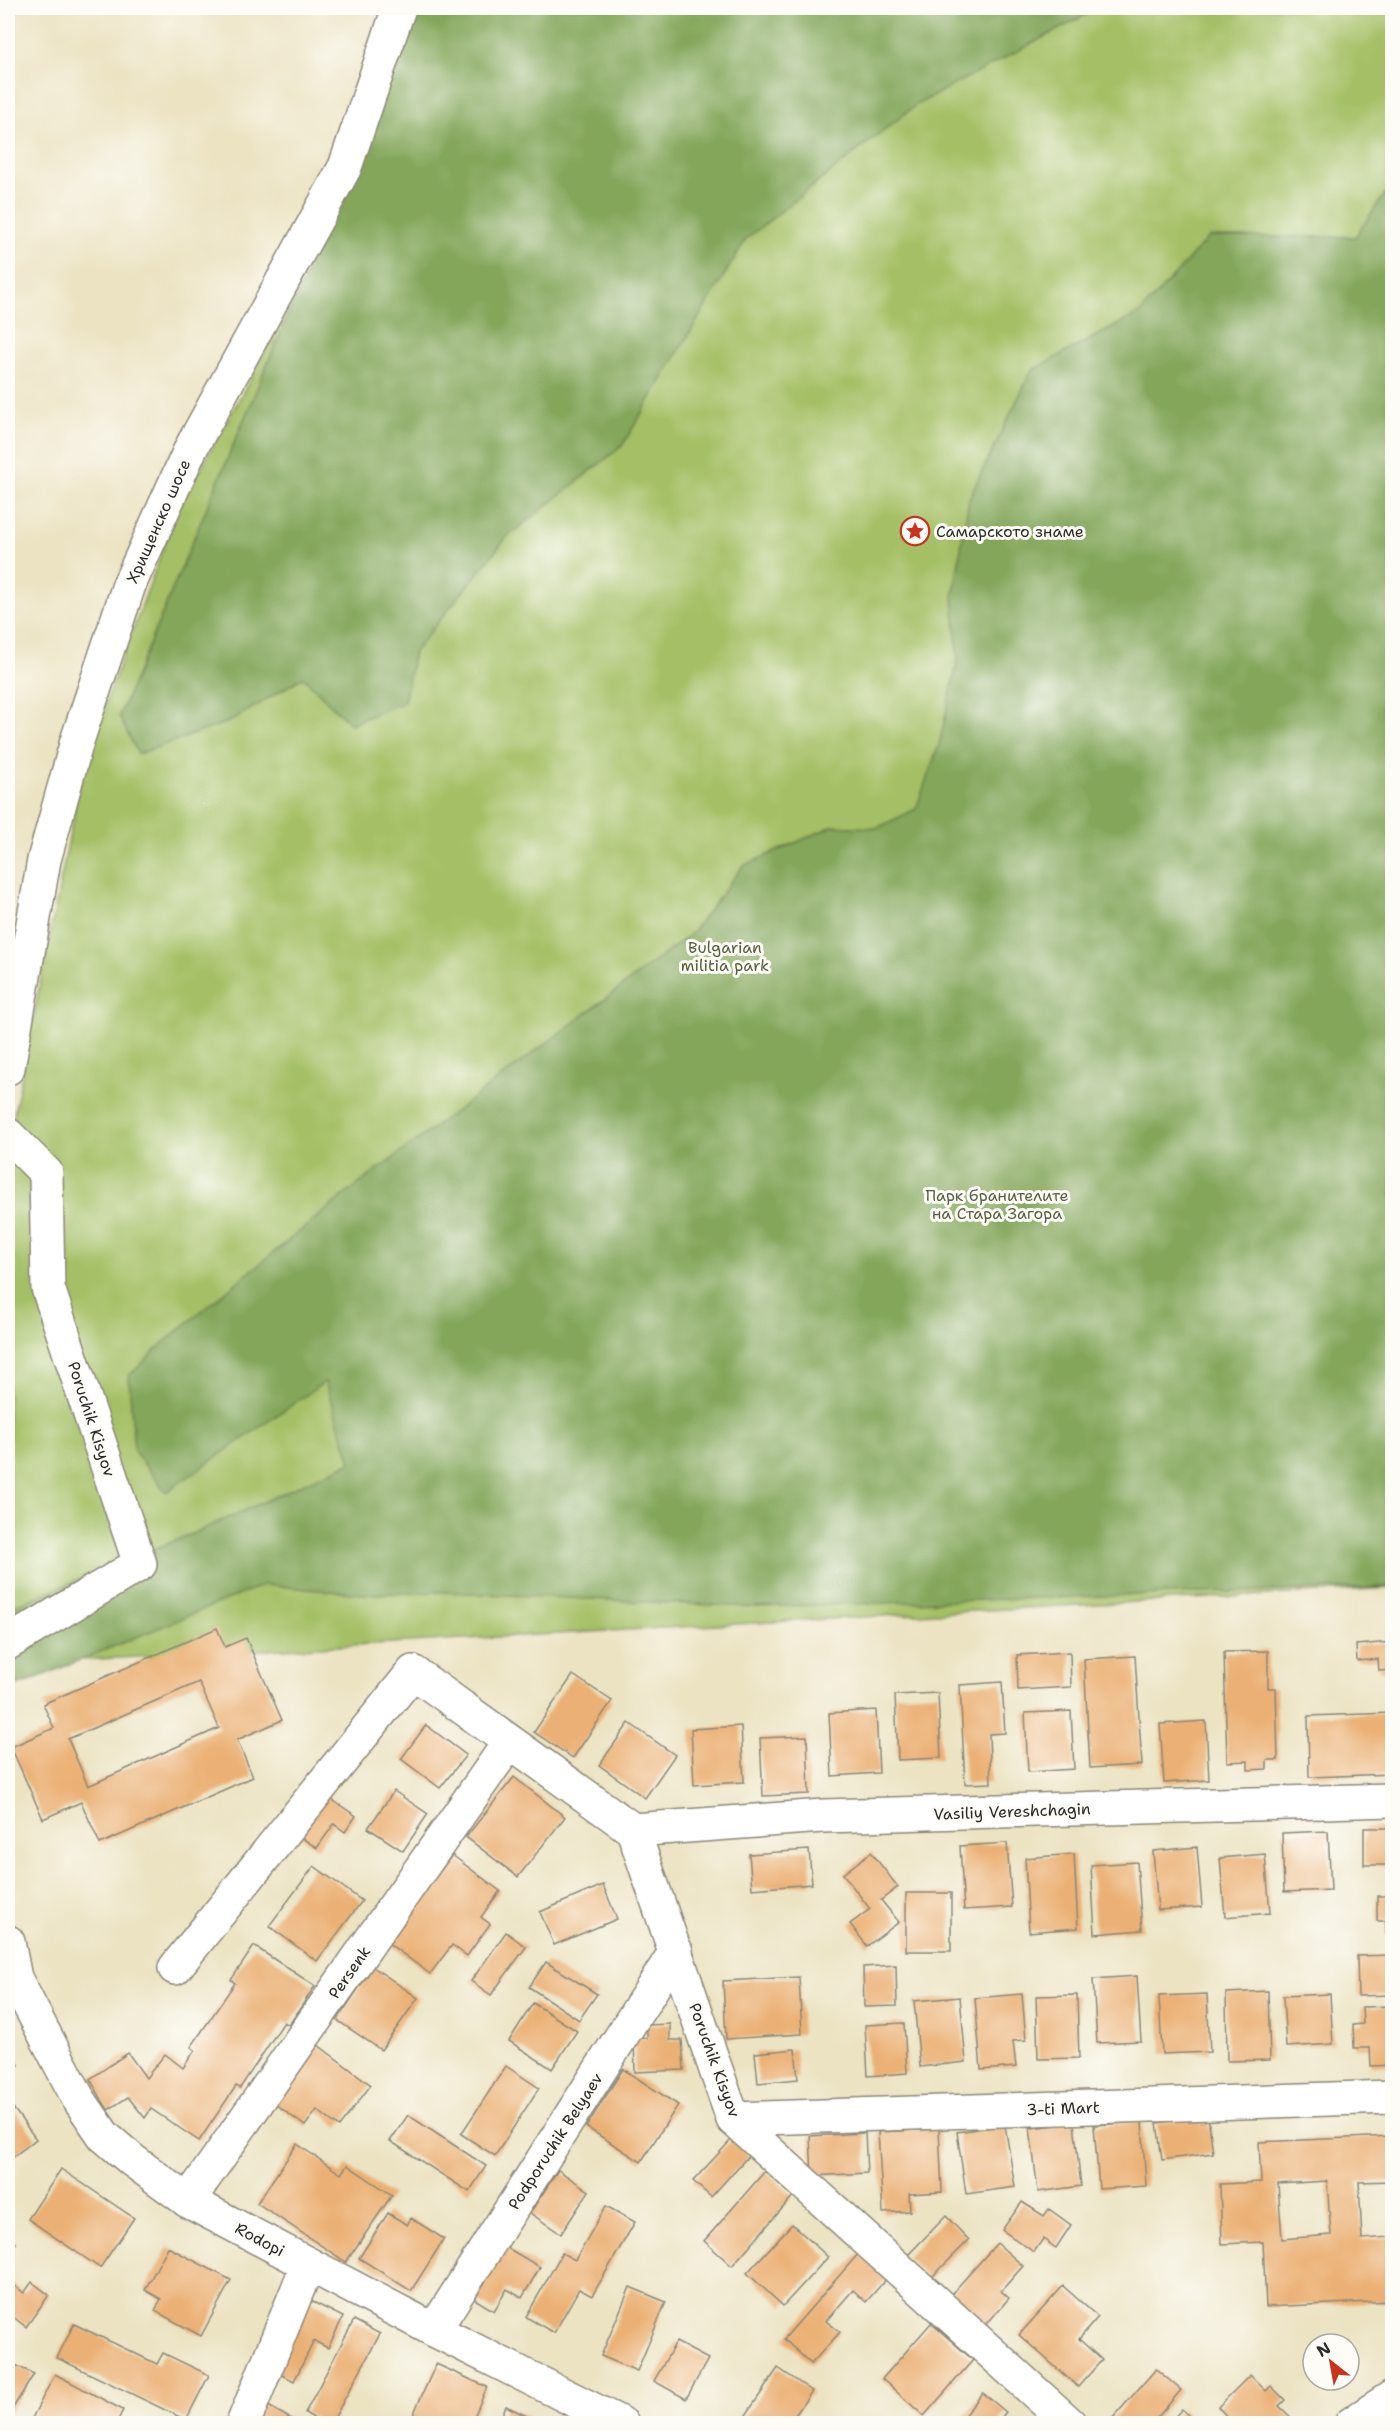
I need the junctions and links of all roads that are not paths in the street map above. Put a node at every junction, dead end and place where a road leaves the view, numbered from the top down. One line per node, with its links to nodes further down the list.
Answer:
1 (399, 8): 2 (street, Хрищенско шосе)
2 (8, 1068)
3 (8, 1135): 4 (street, Poruchik Kisyov)
4 (8, 1643)
5 (509, 1743): 7 (street); 10 (street); 13 (street, Persenk)
6 (1392, 1800): 7 (street, Vasiliy Vereshchagin)
7 (633, 1830): 9 (street, Poruchik Kisyov)
8 (8, 1942): 13 (street, Rodopi)
9 (676, 1951): 12 (street, Poruchik Kisyov); 15 (street, Podporuchik Belyaev)
10 (175, 1968)
11 (1392, 2097): 12 (street, 3-ti Mart)
12 (733, 2119): 19 (street, Poruchik Kisyov)
13 (188, 2201): 14 (street, Rodopi)
14 (308, 2264): 15 (street, Rodopi); 17 (street)
15 (434, 2330): 18 (street, Rodopi)
16 (1392, 2397): 20 (street)
17 (243, 2424)
18 (622, 2424)
19 (1070, 2424)
20 (1351, 2424)

